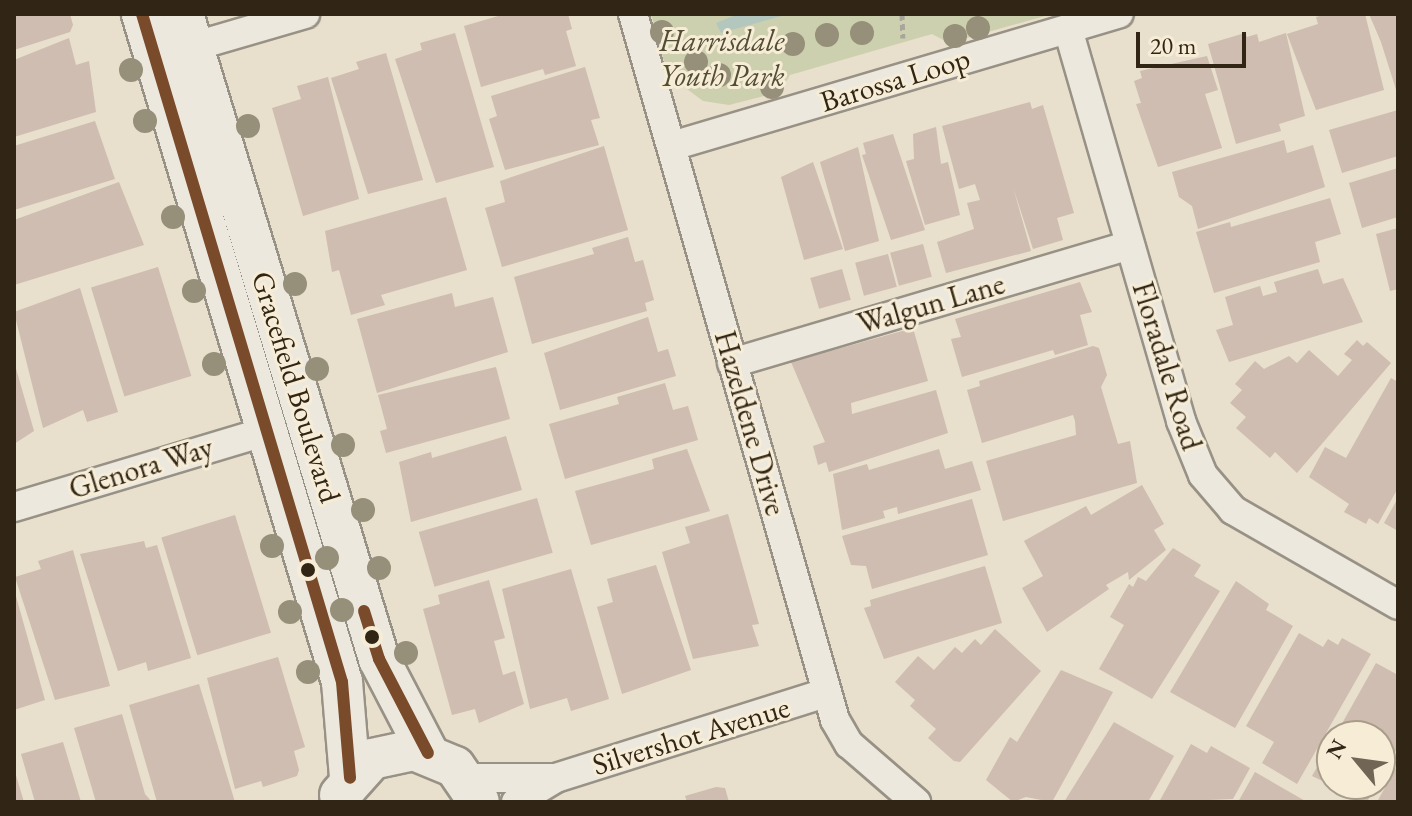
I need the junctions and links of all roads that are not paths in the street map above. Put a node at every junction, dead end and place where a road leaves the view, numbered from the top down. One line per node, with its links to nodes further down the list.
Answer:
1 (142, 14): 10 (street, Gracefield Boulevard)
2 (305, 14): 6 (street)
3 (633, 14): 7 (street, Hazeldene Drive)
4 (1119, 14): 5 (street, Barossa Loop)
5 (1068, 29): 7 (street, Barossa Loop); 8 (street, Floradale Road)
6 (188, 30): 14 (street, Gracefield Boulevard)
7 (672, 146): 9 (street, Hazeldene Drive)
8 (1130, 245): 9 (street, Walgun Lane); 12 (street, Floradale Road)
9 (732, 363): 13 (street, Hazeldene Drive)
10 (267, 431): 11 (street, Glenora Way); 16 (street, Gracefield Boulevard)
11 (14, 507)
12 (1398, 605)
13 (826, 693): 15 (street, Silvershot Avenue); 19 (street, Hazeldene Drive)
14 (428, 753): 16 (street); 17 (street)
15 (556, 778): 17 (street, Silvershot Avenue); 18 (street, Silvershot Avenue)
16 (343, 790)
17 (472, 790)
18 (516, 802)
19 (916, 802)

